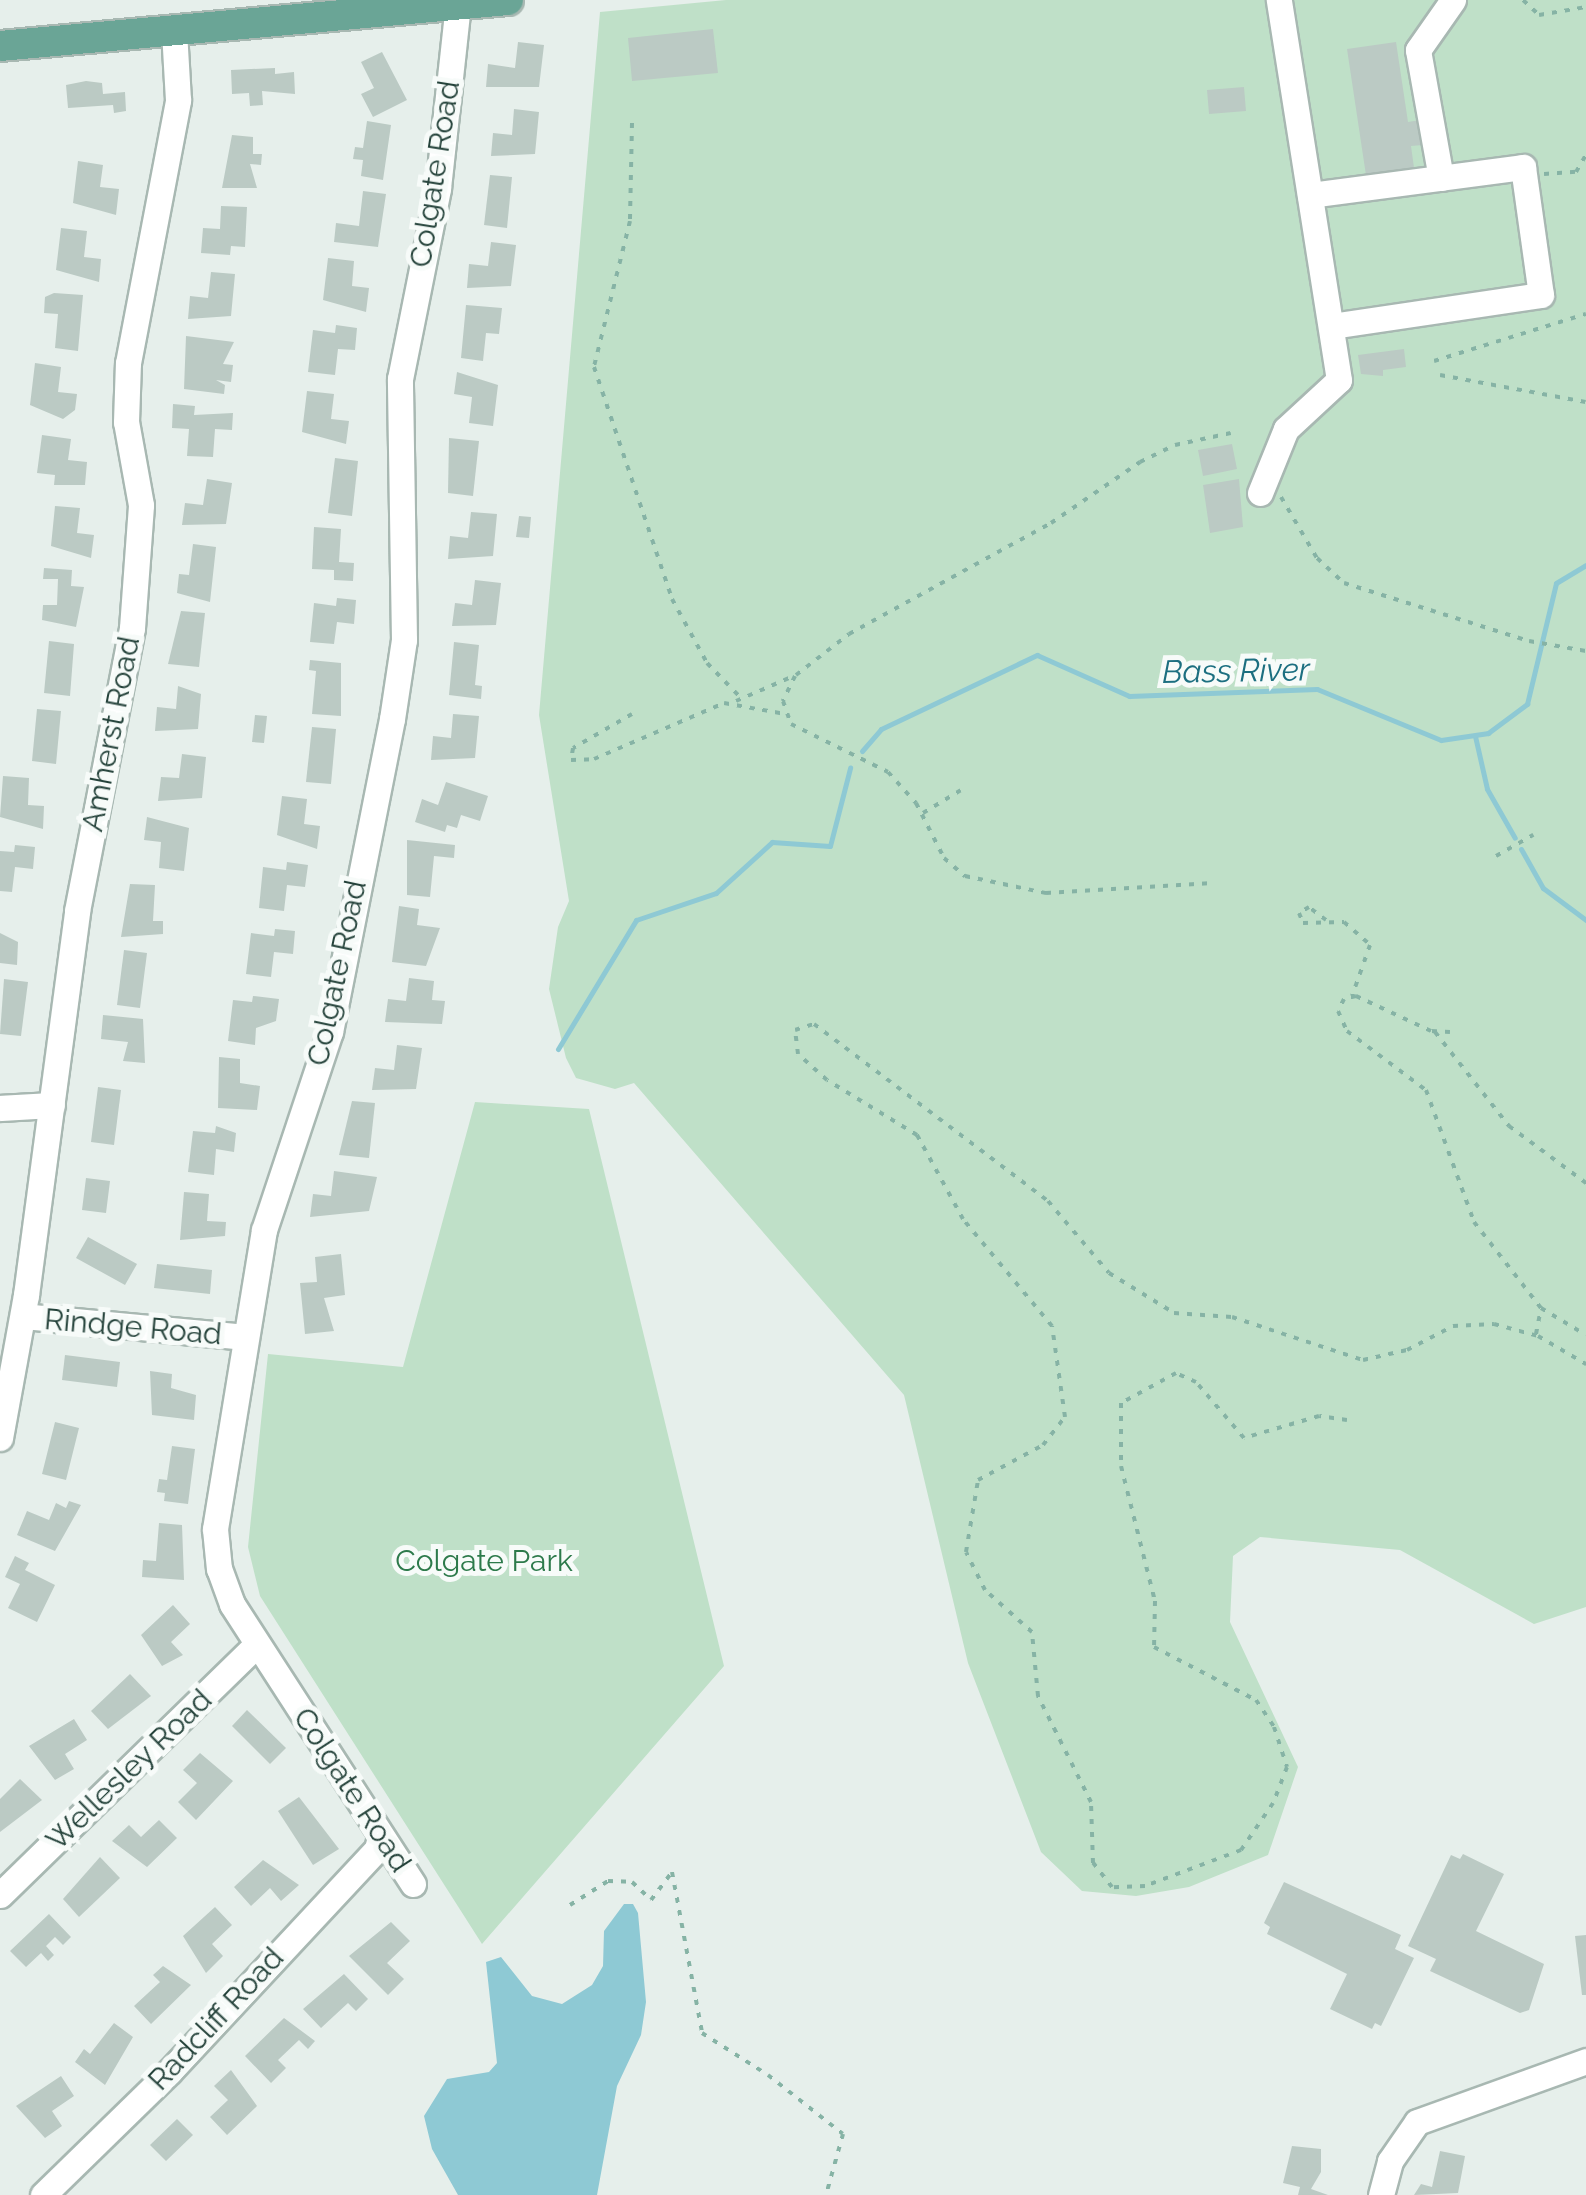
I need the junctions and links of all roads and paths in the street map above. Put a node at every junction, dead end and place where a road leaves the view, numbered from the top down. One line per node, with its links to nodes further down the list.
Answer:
1 (508, 0): 5 (main road)
2 (1279, 0): 13 (street)
3 (1453, 0): 12 (street)
4 (1523, 0): 6 (path)
5 (458, 4): 7 (main road); 42 (street, Colgate Road)
6 (1586, 7)
7 (174, 30): 8 (main road); 35 (street, Amherst Road)
8 (0, 46)
9 (632, 123): 23 (path)
10 (1586, 156): 11 (path)
11 (1524, 174): 12 (street); 15 (street)
12 (1440, 178): 13 (street)
13 (1310, 194): 15 (street)
14 (1586, 314): 16 (path)
15 (1330, 326): 20 (street)
16 (1434, 361)
17 (1440, 375): 18 (path)
18 (1586, 402)
19 (1231, 433): 22 (path)
20 (1270, 495): 21 (path)
21 (1586, 651)
22 (796, 675): 23 (path); 25 (path)
23 (739, 700): 24 (path); 25 (path)
24 (632, 714)
25 (784, 714): 27 (path)
26 (961, 790): 27 (path)
27 (922, 813): 30 (path)
28 (1533, 835): 29 (path)
29 (1496, 856)
30 (1213, 883)
31 (1326, 920): 31 (path); 32 (path)
32 (1352, 996): 33 (path); 38 (path)
33 (1435, 1032): 34 (path); 37 (path)
34 (1450, 1032)
35 (52, 1104): 36 (street); 39 (street, Amherst Road)
36 (0, 1108)
37 (1586, 1183)
38 (1541, 1308): 40 (path); 41 (path)
39 (23, 1316): 42 (street, Rindge Road); 45 (street, Amherst Road)
40 (1534, 1335): 43 (path); 44 (path)
41 (1586, 1335)
42 (244, 1338): 46 (street, Colgate Road)
43 (1586, 1364)
44 (1347, 1420)
45 (0, 1438)
46 (257, 1644): 47 (street, Colgate Road); 49 (street, Wellesley Road)
47 (380, 1837): 48 (street, Colgate Road); 52 (street, Radcliff Road)
48 (412, 1884)
49 (0, 1895)
50 (570, 1904): 53 (path)
51 (1586, 2061): 54 (street)
52 (43, 2195)
53 (826, 2195)
54 (1381, 2195)

